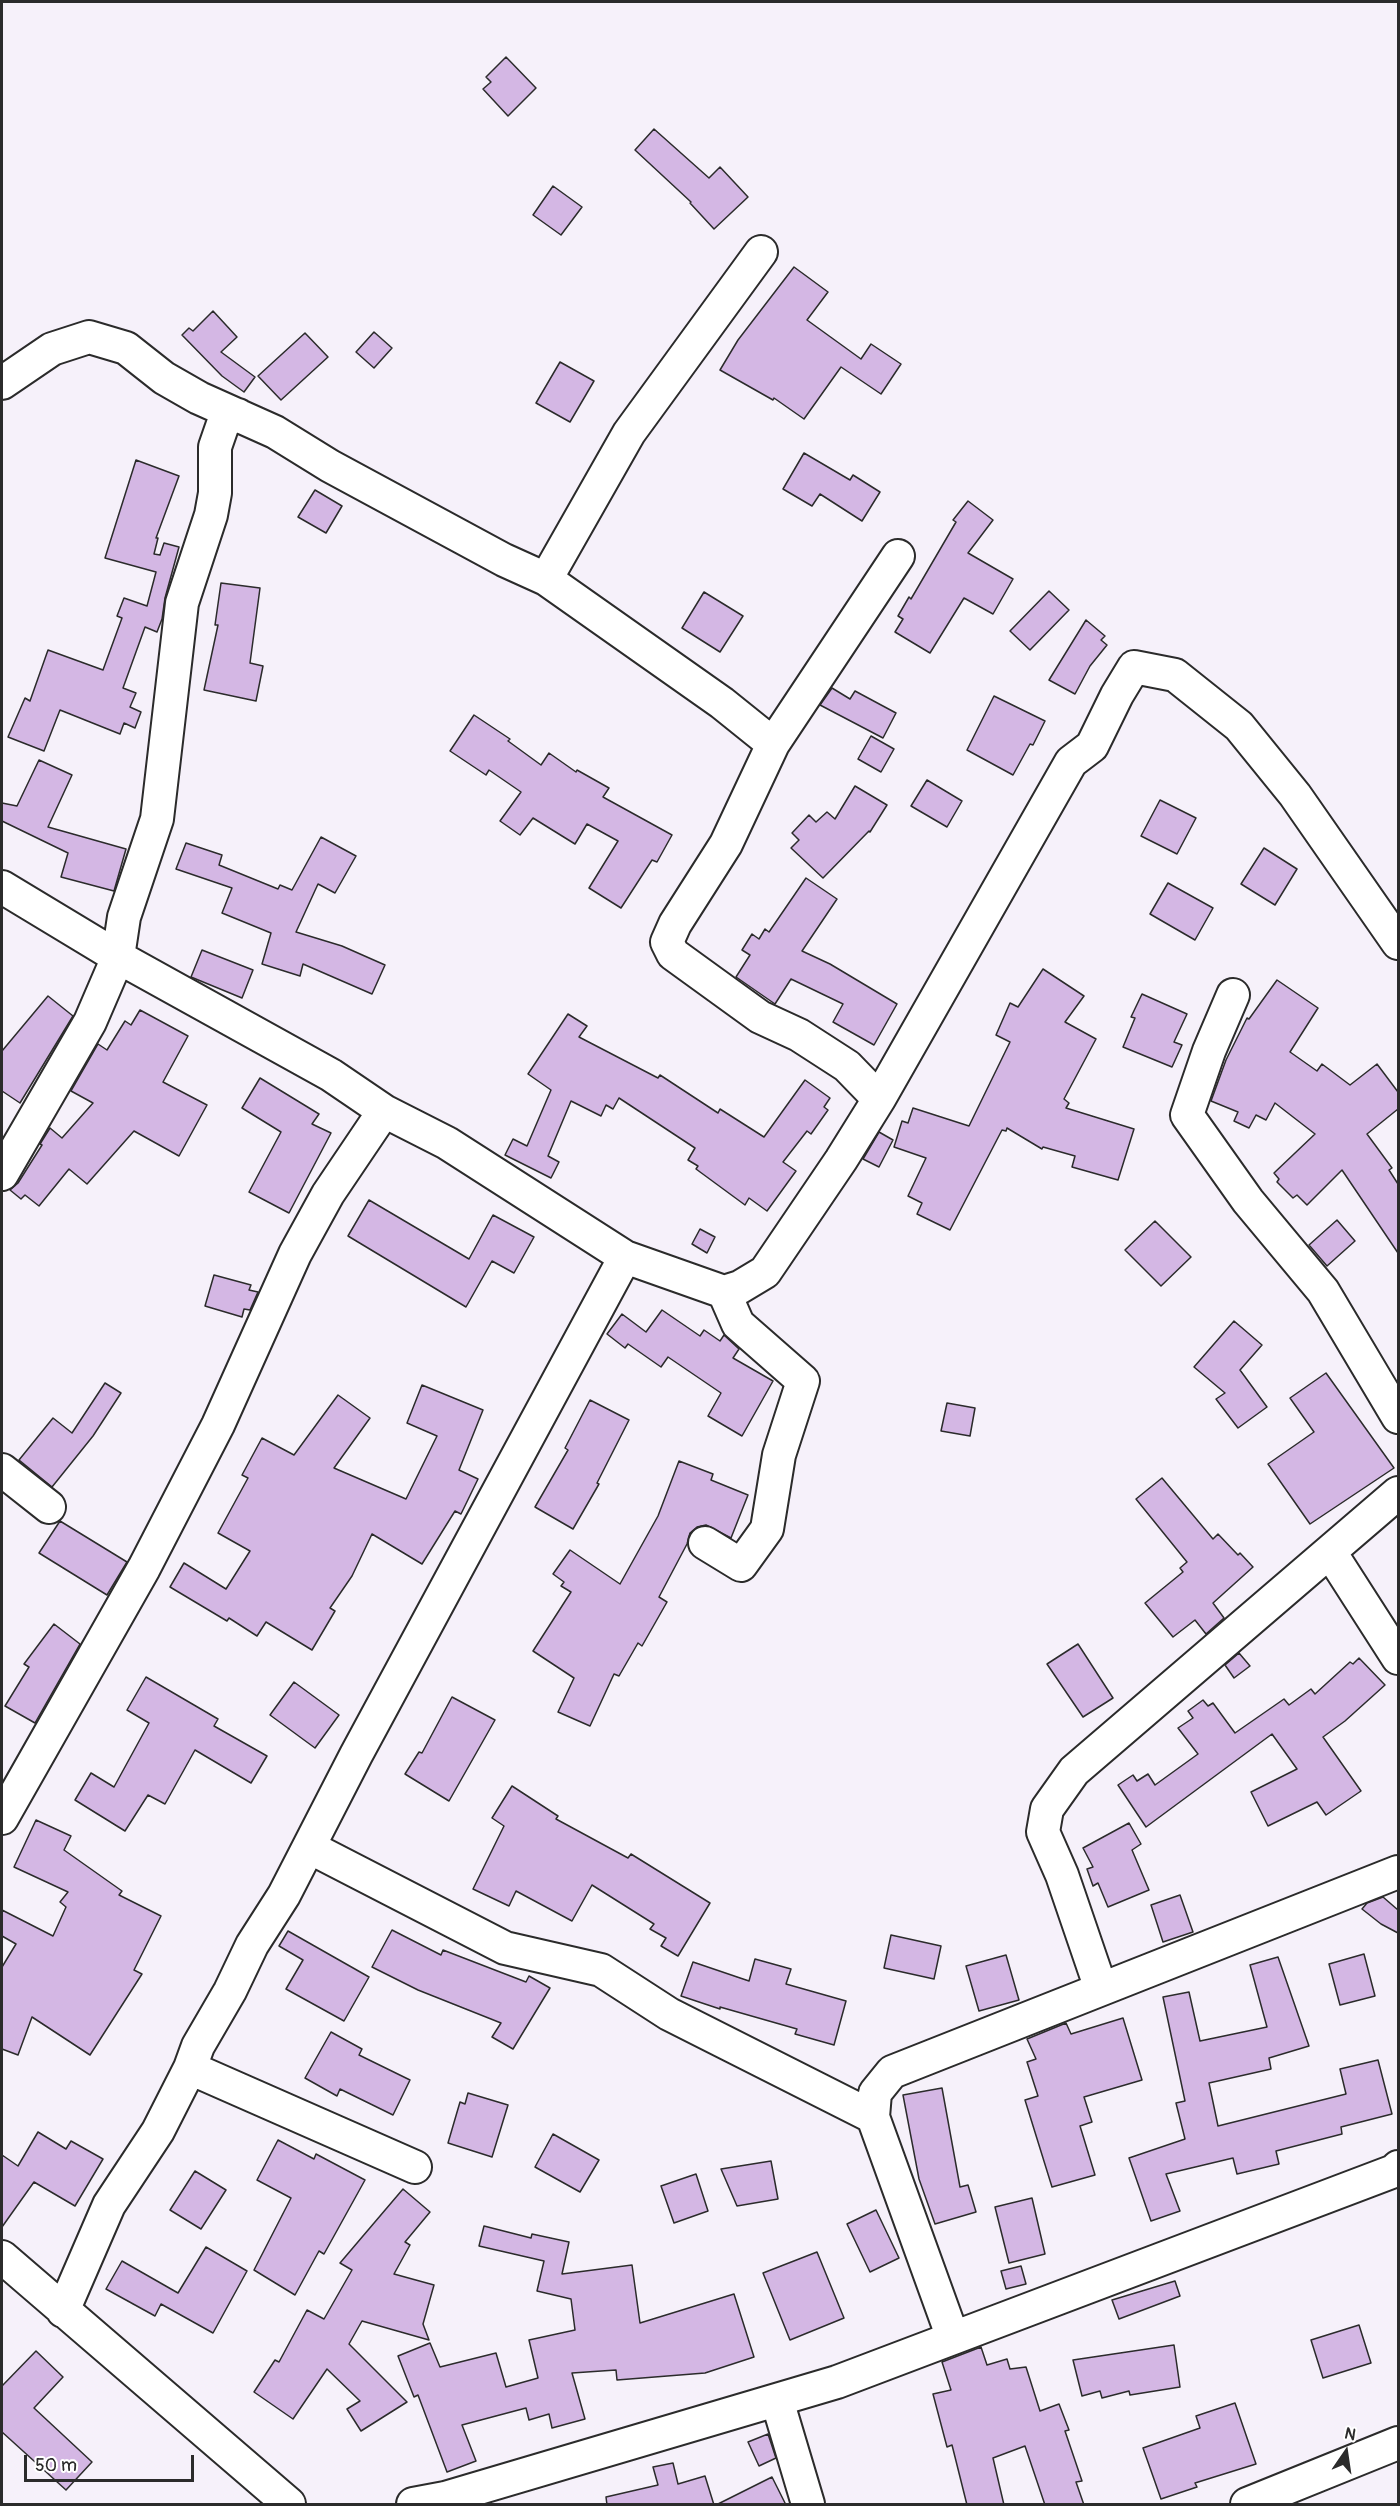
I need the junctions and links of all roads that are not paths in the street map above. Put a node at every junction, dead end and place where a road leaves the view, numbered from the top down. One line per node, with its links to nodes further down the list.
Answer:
1 (761, 252): 5 (street)
2 (2, 383): 3 (street)
3 (238, 415): 5 (street); 9 (street)
4 (898, 556): 6 (street)
5 (546, 579): 6 (street)
6 (773, 744): 11 (street)
7 (2, 887): 9 (street)
8 (1398, 943): 11 (street)
9 (118, 957): 12 (street); 13 (street)
10 (1233, 995): 16 (street)
11 (879, 1099): 15 (street)
12 (384, 1111): 14 (street); 23 (street)
13 (2, 1174)
14 (625, 1257): 15 (street); 24 (street)
15 (724, 1292): 20 (street)
16 (1398, 1417)
17 (2, 1470): 19 (street)
18 (1398, 1493): 21 (street)
19 (49, 1507)
20 (705, 1543)
21 (1329, 1552): 22 (street); 26 (street)
22 (1398, 1658)
23 (2, 1818)
24 (309, 1847): 27 (street); 28 (street)
25 (1398, 1872): 26 (street)
26 (1101, 1989): 28 (street)
27 (190, 2068): 29 (street); 32 (street)
28 (873, 2117): 33 (street)
29 (415, 2167)
30 (1398, 2167): 33 (street)
31 (2, 2257): 32 (street)
32 (63, 2311): 37 (street)
33 (953, 2338): 34 (street)
34 (777, 2400): 36 (street); 39 (street)
35 (1398, 2444): 40 (street)
36 (446, 2501): 38 (street)
37 (289, 2505)
38 (413, 2505)
39 (808, 2505)
40 (1247, 2505)

